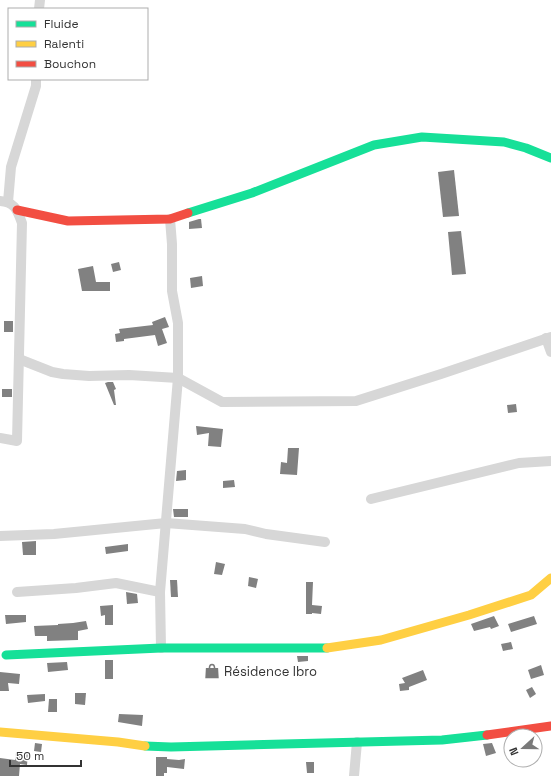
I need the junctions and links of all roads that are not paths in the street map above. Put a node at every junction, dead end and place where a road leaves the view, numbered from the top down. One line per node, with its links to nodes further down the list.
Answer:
1 (36, 80): 3 (street)
2 (551, 158): 5 (street)
3 (4, 202): 4 (street)
4 (17, 210): 5 (street); 8 (street)
5 (170, 219): 9 (street)
6 (549, 337): 7 (street); 9 (street)
7 (551, 352)
8 (19, 360): 9 (street); 10 (street)
9 (178, 378): 13 (street)
10 (0, 438)
11 (551, 461): 12 (street)
12 (371, 499)
13 (166, 524): 14 (street); 15 (street); 18 (street)
14 (0, 536)
15 (325, 542)
16 (551, 578): 19 (street)
17 (17, 592): 18 (street)
18 (160, 592): 19 (street)
19 (161, 648): 20 (street)
20 (6, 655)
21 (551, 726): 23 (street)
22 (0, 732): 23 (street)
23 (357, 742): 24 (street)
24 (354, 776)

